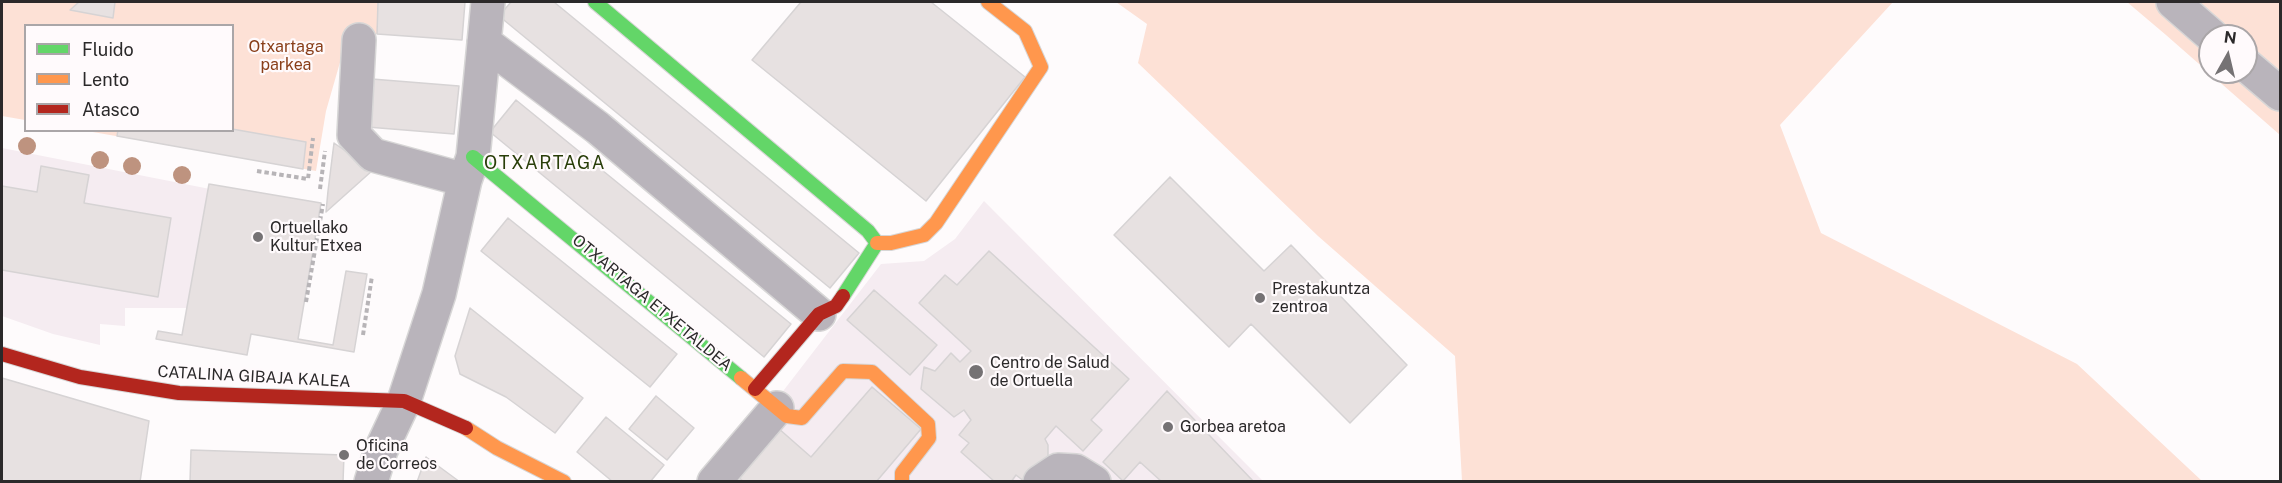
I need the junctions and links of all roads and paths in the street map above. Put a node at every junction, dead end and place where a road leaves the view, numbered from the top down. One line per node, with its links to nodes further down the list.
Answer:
1 (488, 2): 7 (street)
2 (595, 2): 14 (street)
3 (988, 2): 14 (street)
4 (2174, 2): 5 (street)
5 (2199, 24)
6 (359, 40): 11 (street)
7 (484, 42): 11 (street); 17 (street)
8 (2258, 75): 9 (street)
9 (2280, 94)
10 (313, 138): 12 (path)
11 (469, 169): 20 (street, OTXARTAGA ETXETALDEA); 21 (street)
12 (256, 171)
13 (323, 204): 16 (path)
14 (877, 243): 17 (street)
15 (372, 276): 18 (path)
16 (306, 302)
17 (819, 314): 20 (street)
18 (363, 335)
19 (2, 354): 21 (street, CATALINA GIBAJA KALEA)
20 (766, 398): 23 (street); 27 (street)
21 (404, 401): 22 (street, CATALINA GIBAJA KALEA); 24 (street)
22 (497, 448): 25 (street); 26 (street)
23 (714, 481)
24 (371, 482)
25 (532, 482)
26 (564, 482)
27 (902, 482)
28 (1040, 482): 29 (street)
29 (1094, 482)

